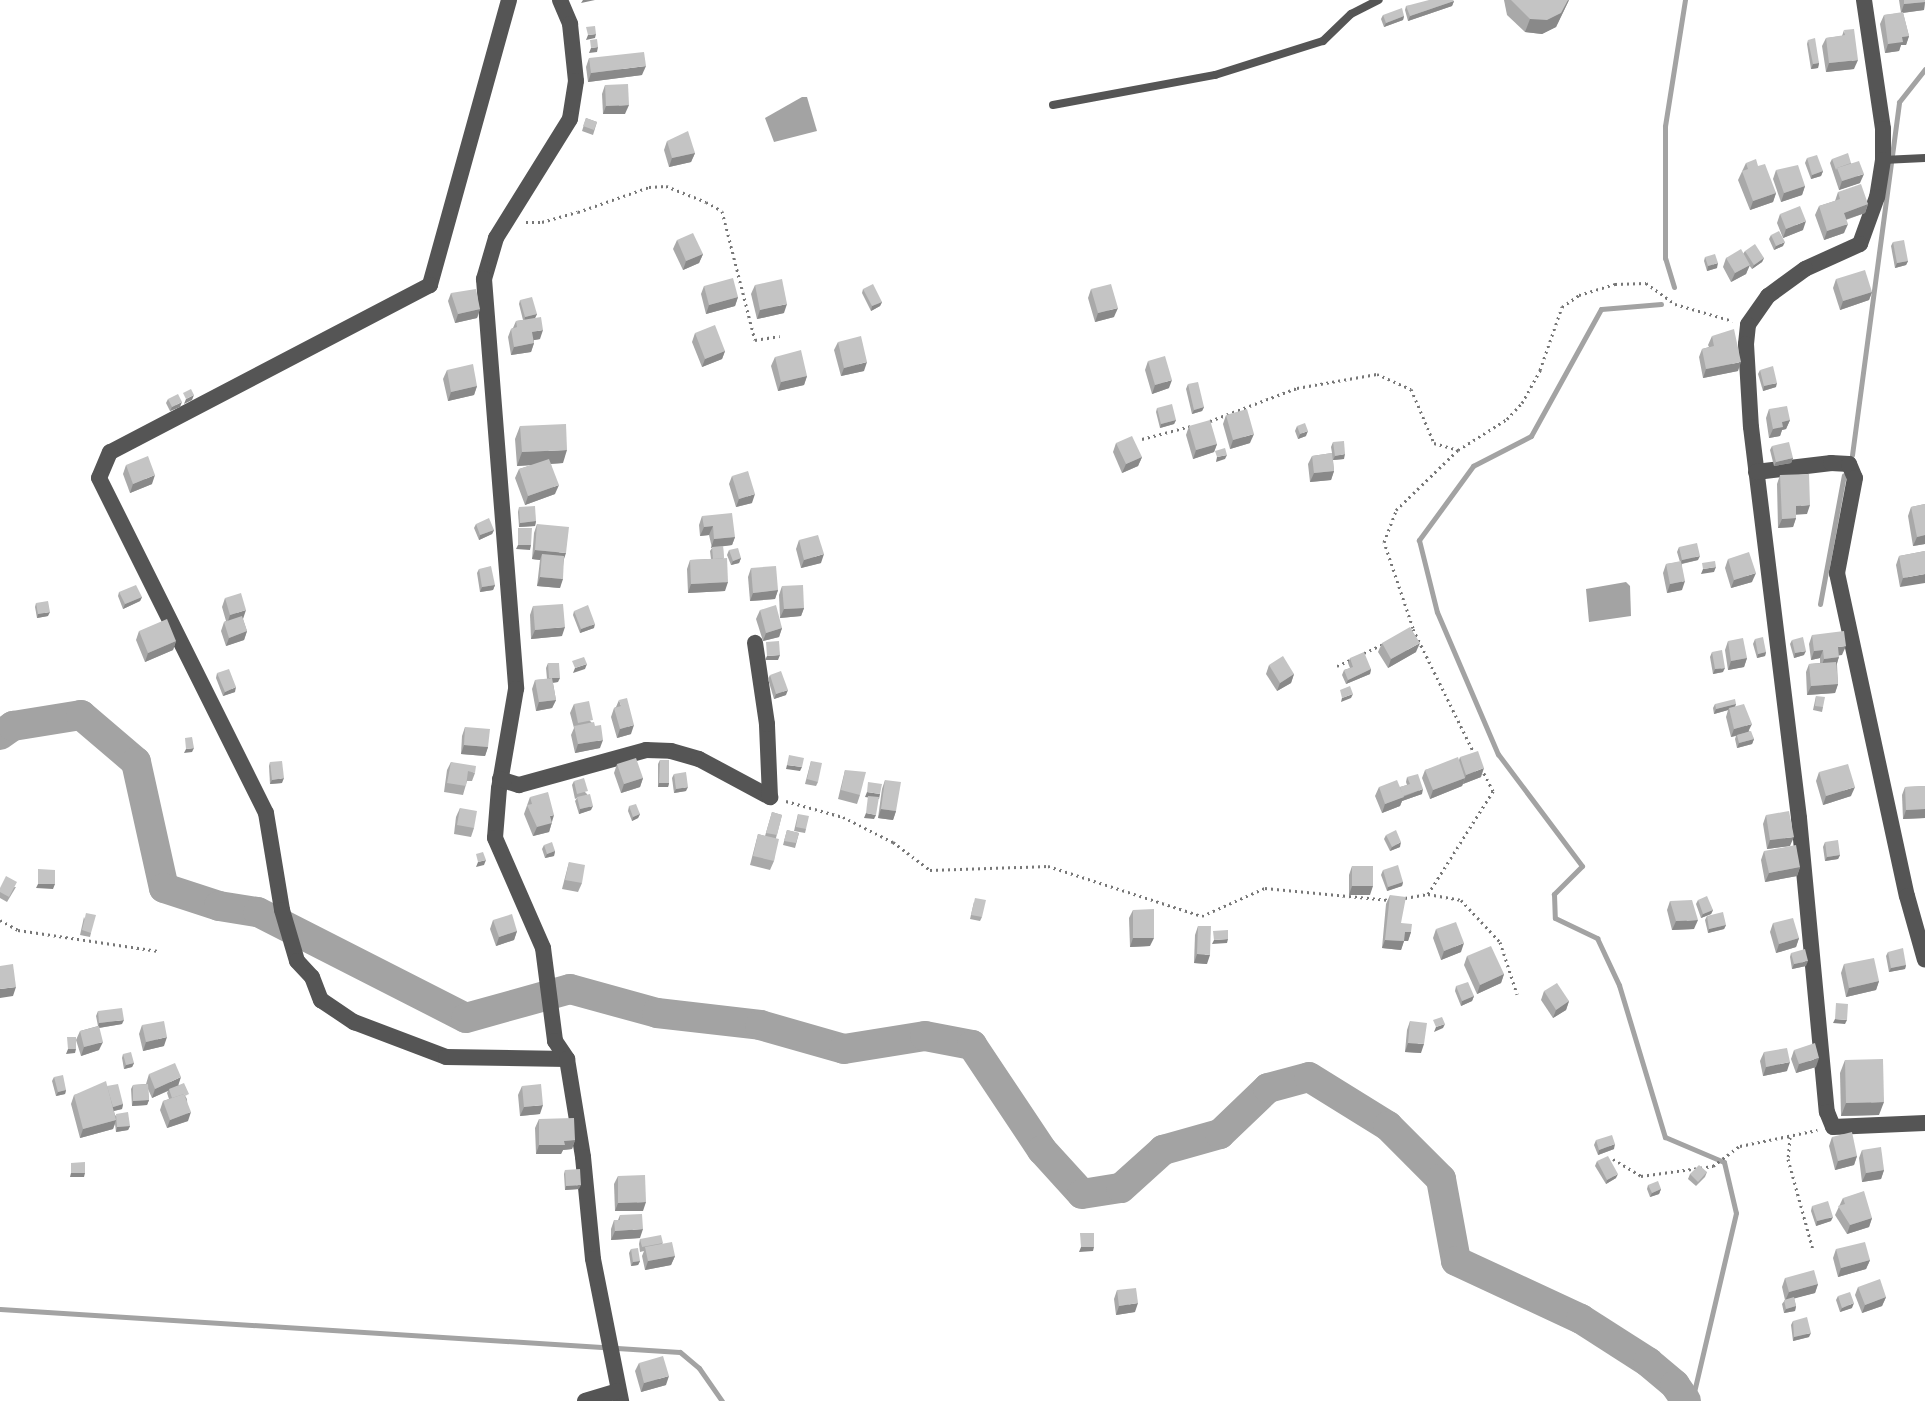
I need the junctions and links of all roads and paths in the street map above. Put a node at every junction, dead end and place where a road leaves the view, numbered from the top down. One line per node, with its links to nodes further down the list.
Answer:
1 (509, 0): 26 (street)
2 (560, 0): 8 (street)
3 (1379, 0): 5 (lane)
4 (1864, 0): 7 (street)
5 (1053, 105)
6 (1925, 158): 7 (lane)
7 (1883, 160): 9 (street)
8 (506, 222): 10 (path); 19 (street)
9 (1748, 325): 12 (path); 13 (street)
10 (780, 336)
11 (1142, 439): 12 (path)
12 (1458, 450): 14 (path)
13 (1756, 472): 24 (street); 28 (street)
14 (1413, 629): 15 (path); 21 (path)
15 (1401, 635)
16 (1388, 641): 18 (path)
17 (755, 643): 20 (street)
18 (1337, 666)
19 (500, 779): 20 (street); 26 (street)
20 (770, 797): 21 (path)
21 (1428, 894): 25 (path)
22 (0, 920): 23 (path)
23 (158, 951)
24 (1925, 960)
25 (1517, 994)
26 (567, 1059): 32 (street)
27 (1925, 1123): 28 (street)
28 (1833, 1127): 29 (path)
29 (1790, 1137): 30 (path); 31 (path)
30 (1613, 1159)
31 (1813, 1250)
32 (619, 1396): 33 (street)
33 (585, 1401)

